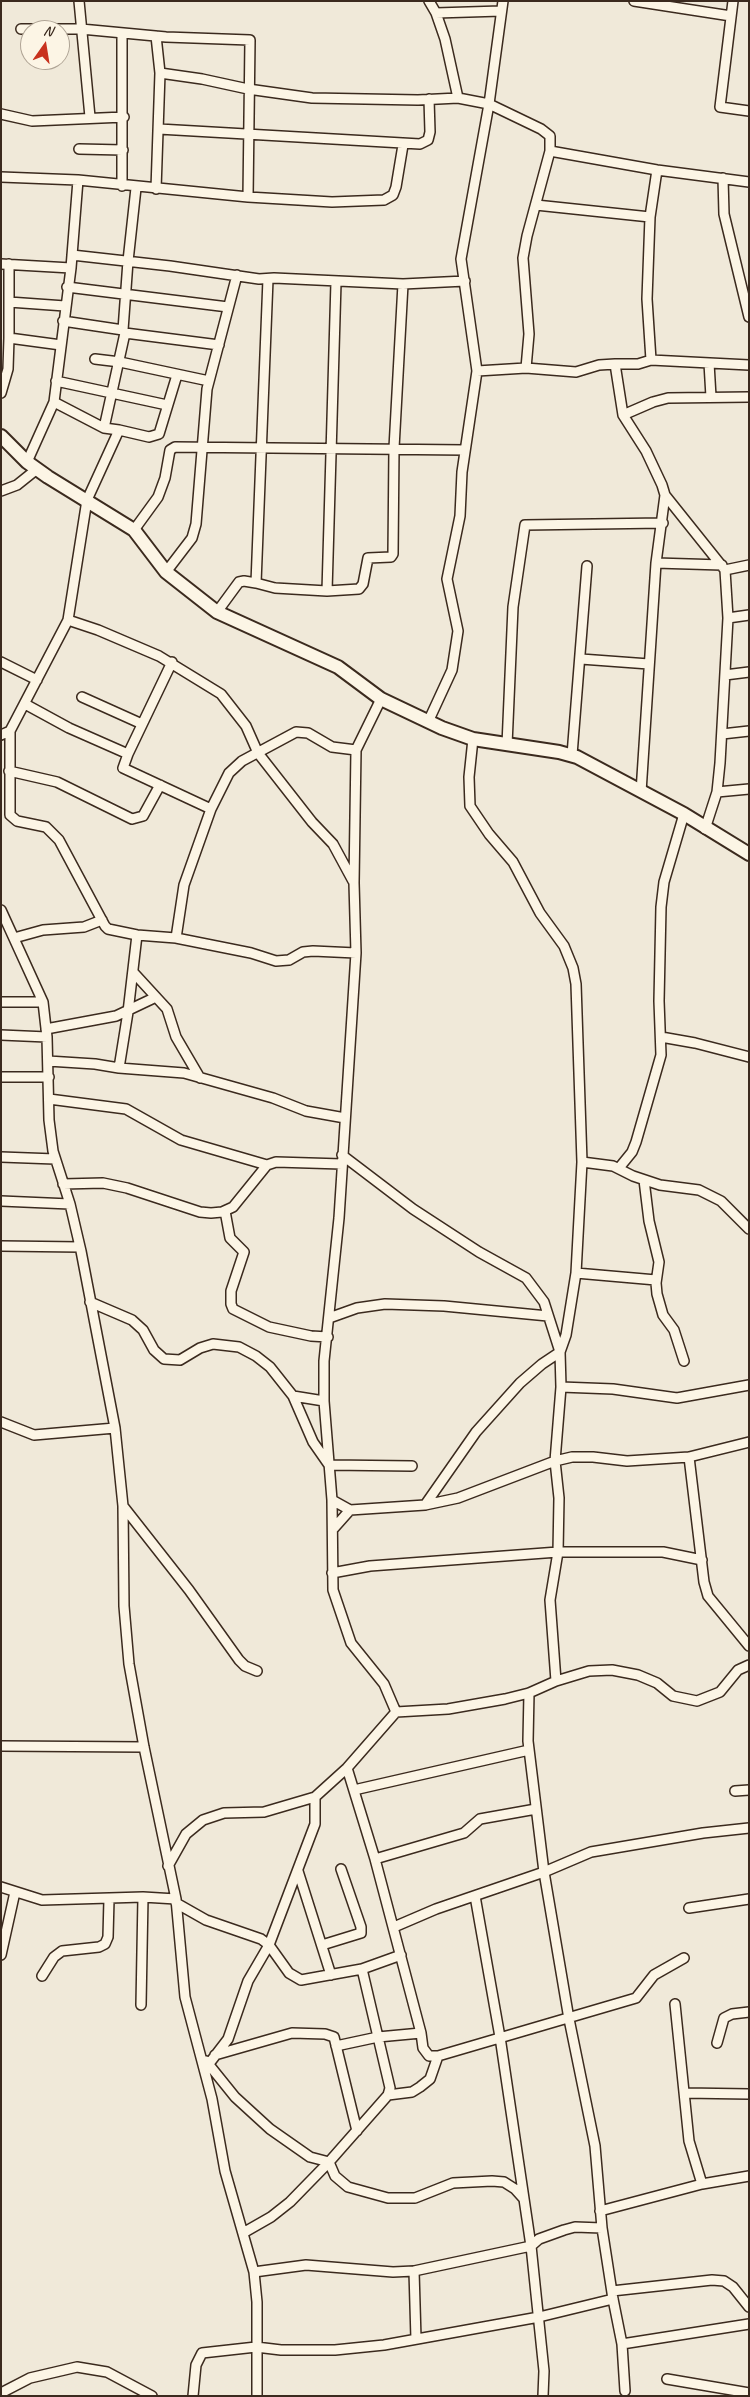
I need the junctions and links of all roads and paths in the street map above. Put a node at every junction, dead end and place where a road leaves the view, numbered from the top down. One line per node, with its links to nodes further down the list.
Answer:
1 (78, 1): 12 (street)
2 (429, 1): 9 (street)
3 (482, 1): 7 (street)
4 (503, 1): 8 (street)
5 (634, 1): 10 (street)
6 (733, 1): 10 (street)
7 (481, 11): 8 (street); 9 (street)
8 (501, 11): 19 (street)
9 (436, 13): 17 (street)
10 (731, 16): 20 (street)
11 (70, 29): 12 (street)
12 (81, 29): 13 (street); 22 (street)
13 (122, 34): 14 (street); 23 (street)
14 (156, 36): 15 (street); 16 (street)
15 (160, 74): 16 (street); 24 (street)
16 (248, 89): 18 (street); 25 (street)
17 (458, 98): 18 (street); 19 (street)
18 (429, 99): 26 (street)
19 (489, 104): 29 (street); 48 (street)
20 (749, 111)
21 (1, 114): 22 (street)
22 (90, 117): 23 (street)
23 (124, 117): 28 (street)
24 (159, 130): 25 (street); 37 (street)
25 (247, 135): 26 (street); 38 (street)
26 (403, 145): 38 (street)
27 (79, 149): 28 (street)
28 (123, 150): 35 (street)
29 (550, 152): 30 (street); 39 (street)
30 (657, 170): 32 (street); 40 (street)
31 (1, 176): 33 (street)
32 (723, 178): 34 (street); 55 (street)
33 (78, 180): 35 (street); 41 (street)
34 (749, 182)
35 (122, 186): 36 (street)
36 (136, 188): 37 (street); 42 (street)
37 (156, 190): 38 (street)
38 (248, 197)
39 (536, 205): 40 (street); 67 (street)
40 (650, 217): 62 (street)
41 (72, 256): 42 (street); 44 (street)
42 (128, 261): 45 (street); 51 (street)
43 (5, 264): 44 (street); 52 (street)
44 (71, 268): 50 (street)
45 (236, 275): 46 (street); 54 (street)
46 (268, 279): 47 (street); 83 (street)
47 (336, 282): 49 (street); 85 (street)
48 (465, 282): 49 (street); 68 (street)
49 (403, 284): 84 (street)
50 (67, 287): 51 (street); 53 (street)
51 (126, 293): 54 (street); 57 (street)
52 (9, 302): 53 (street); 58 (street)
53 (65, 306): 56 (street)
54 (228, 307): 60 (street)
55 (749, 317)
56 (63, 320): 57 (street); 59 (street)
57 (124, 332): 60 (street); 63 (street)
58 (9, 338): 59 (street); 72 (street)
59 (61, 345): 70 (street)
60 (219, 345): 71 (street)
61 (94, 359): 63 (street)
62 (652, 360): 64 (street); 65 (street)
63 (120, 362): 69 (street); 73 (street)
64 (615, 364): 67 (street); 78 (street)
65 (709, 364): 66 (street); 74 (street)
66 (749, 366)
67 (526, 368): 68 (street)
68 (477, 371): 86 (street)
69 (177, 375): 71 (street); 77 (street)
70 (56, 381): 73 (street); 76 (street)
71 (209, 381): 82 (street)
72 (1, 393)
73 (112, 393): 77 (street); 79 (street)
74 (711, 397): 75 (street); 78 (street)
75 (749, 398)
76 (54, 402): 79 (street); 87 (street)
77 (168, 405): 80 (street)
78 (622, 415): 90 (street)
79 (104, 428): 80 (street)
80 (119, 430): 91 (street)
81 (1, 436): 87 (street)
82 (202, 448): 83 (street); 93 (street); 98 (street)
83 (262, 448): 85 (street); 99 (street)
84 (394, 448): 85 (street); 86 (street); 100 (street)
85 (330, 449): 100 (street)
86 (465, 450): 115 (street)
87 (26, 462): 88 (street)
88 (37, 470): 89 (street); 91 (street)
89 (1, 491)
90 (665, 495): 92 (street); 97 (street)
91 (87, 500): 93 (street); 104 (street)
92 (663, 523): 94 (street); 122 (street)
93 (134, 530): 98 (street)
94 (656, 563): 97 (street); 108 (street)
95 (749, 565): 97 (street)
96 (587, 566): 105 (street)
97 (724, 567): 103 (street)
98 (166, 572): 101 (street)
99 (256, 584): 100 (street); 101 (street)
100 (327, 591)
101 (217, 612): 113 (street)
102 (749, 615): 103 (street)
103 (728, 618): 110 (street)
104 (68, 620): 107 (street); 111 (street)
105 (581, 659): 108 (street); 126 (street)
106 (1, 662): 111 (street)
107 (172, 662): 116 (street); 124 (street)
108 (649, 664): 130 (street)
109 (749, 672): 110 (street)
110 (725, 675): 119 (street)
111 (37, 680): 114 (street)
112 (82, 697): 116 (street)
113 (382, 699): 115 (street); 123 (street)
114 (25, 704): 117 (street); 125 (street)
115 (428, 722): 121 (street)
116 (142, 724): 125 (street)
117 (10, 730): 120 (street); 127 (street)
118 (749, 731): 119 (street)
119 (722, 734): 131 (street)
120 (1, 735)
121 (474, 739): 122 (street); 162 (street)
122 (507, 745): 126 (street)
123 (356, 750): 124 (street); 136 (street)
124 (258, 753): 132 (street); 136 (street)
125 (128, 754): 128 (street)
126 (572, 756): 130 (street)
127 (9, 771): 128 (street); 138 (street)
128 (160, 785): 132 (street)
129 (749, 789): 131 (street)
130 (641, 792): 133 (street)
131 (717, 792): 134 (street)
132 (211, 809): 141 (street)
133 (684, 814): 134 (street); 150 (street)
134 (705, 829): 135 (street)
135 (749, 854)
136 (354, 884): 142 (street)
137 (1, 910): 140 (street)
138 (102, 920): 139 (street); 140 (street)
139 (137, 935): 141 (street); 143 (street)
140 (14, 938): 146 (street)
141 (176, 938): 142 (street)
142 (356, 953): 158 (street)
143 (133, 972): 144 (street); 147 (street)
144 (156, 997): 147 (street); 156 (street)
145 (1, 1002): 146 (street)
146 (43, 1002): 148 (street)
147 (128, 1012): 148 (street); 153 (street)
148 (47, 1033): 149 (street); 152 (street)
149 (1, 1035)
150 (661, 1037): 151 (street); 164 (street)
151 (749, 1057)
152 (48, 1061): 153 (street); 155 (street)
153 (119, 1068): 156 (street)
154 (1, 1076): 155 (street)
155 (49, 1077): 157 (street)
156 (200, 1078): 158 (street)
157 (49, 1099): 160 (street); 163 (street)
158 (345, 1118): 161 (street)
159 (1, 1156): 160 (street)
160 (55, 1159): 166 (street)
161 (342, 1159): 163 (street); 176 (street); 177 (street)
162 (582, 1162): 164 (street); 173 (street)
163 (267, 1165): 169 (street)
164 (619, 1168): 165 (street)
165 (644, 1180): 170 (street); 174 (street)
166 (63, 1184): 168 (street); 169 (street)
167 (1, 1200): 168 (street)
168 (70, 1204): 172 (street)
169 (225, 1210): 178 (street)
170 (749, 1229)
171 (1, 1246): 172 (street)
172 (80, 1247): 175 (street)
173 (576, 1273): 174 (street); 179 (street)
174 (656, 1280): 180 (street)
175 (90, 1302): 183 (street); 186 (street)
176 (548, 1316): 177 (street); 179 (street)
177 (329, 1318): 178 (street)
178 (328, 1336): 184 (street)
179 (560, 1352): 182 (street); 193 (street)
180 (684, 1361)
181 (749, 1385): 182 (street)
182 (560, 1387): 189 (street)
183 (293, 1396): 184 (street); 190 (street)
184 (324, 1401): 190 (street)
185 (1, 1422): 186 (street)
186 (115, 1428): 194 (street)
187 (749, 1442): 188 (street)
188 (689, 1457): 189 (street); 198 (street)
189 (555, 1461): 193 (street); 197 (street)
190 (329, 1465): 191 (street); 192 (street)
191 (412, 1466)
192 (332, 1500): 195 (street); 196 (street)
193 (425, 1505): 195 (street)
194 (123, 1506): 202 (street); 207 (street)
195 (350, 1510): 196 (street)
196 (334, 1528): 199 (street)
197 (558, 1552): 198 (street); 199 (street); 203 (street)
198 (702, 1560): 200 (street)
199 (332, 1573): 205 (street)
200 (749, 1646)
201 (749, 1665): 203 (street)
202 (257, 1671)
203 (556, 1681): 204 (street)
204 (529, 1693): 205 (street); 208 (street)
205 (396, 1712): 209 (street)
206 (1, 1746): 207 (street)
207 (144, 1747): 217 (street)
208 (529, 1750): 210 (street); 214 (street)
209 (347, 1768): 210 (street); 213 (street)
210 (354, 1790): 216 (street)
211 (749, 1790): 212 (street)
212 (735, 1791)
213 (316, 1797): 217 (street); 219 (street)
214 (536, 1809): 216 (street); 220 (street)
215 (749, 1828): 220 (street)
216 (375, 1859): 229 (street)
217 (168, 1866): 227 (street)
218 (341, 1869): 231 (street)
219 (298, 1871): 230 (street); 231 (street)
220 (544, 1872): 223 (street); 241 (street)
221 (1, 1887): 222 (street)
222 (15, 1892): 225 (street); 232 (street)
223 (475, 1896): 229 (street); 244 (street)
224 (143, 1898): 225 (street); 227 (street); 239 (street)
225 (109, 1899): 237 (street)
226 (749, 1899): 228 (street)
227 (176, 1901): 230 (street); 247 (street)
228 (689, 1908)
229 (394, 1927): 233 (street)
230 (269, 1945): 236 (street); 248 (street)
231 (322, 1945): 236 (street)
232 (1, 1954)
233 (401, 1955): 235 (street); 242 (street)
234 (684, 1958): 241 (street)
235 (362, 1969): 236 (street); 243 (street)
236 (331, 1975)
237 (42, 1976)
238 (675, 2004): 251 (street)
239 (141, 2005)
240 (749, 2012): 245 (street)
241 (569, 2019): 244 (street); 259 (street)
242 (421, 2032): 243 (street); 249 (street)
243 (378, 2037): 246 (street); 253 (street)
244 (500, 2038): 249 (street); 258 (street)
245 (717, 2043)
246 (336, 2046): 248 (street); 254 (street)
247 (199, 2051): 250 (street); 261 (street)
248 (215, 2055): 250 (street)
249 (438, 2056): 253 (street)
250 (208, 2065): 255 (street)
251 (685, 2093): 252 (street); 257 (street)
252 (749, 2094)
253 (388, 2095): 254 (street)
254 (357, 2131): 255 (street)
255 (329, 2162): 258 (street); 261 (street)
256 (749, 2176): 257 (street)
257 (702, 2184): 259 (street)
258 (524, 2199): 262 (street)
259 (600, 2211): 260 (street)
260 (602, 2228): 262 (street); 265 (street)
261 (243, 2233): 264 (street)
262 (531, 2246): 263 (street); 267 (street)
263 (414, 2271): 264 (street); 269 (street)
264 (254, 2272): 271 (street)
265 (612, 2295): 266 (street); 267 (street); 270 (street)
266 (749, 2307)
267 (539, 2317): 269 (street); 279 (street)
268 (749, 2324): 270 (street)
269 (416, 2339): 271 (street)
270 (622, 2344): 273 (street)
271 (256, 2347): 277 (street); 278 (street)
272 (666, 2379): 275 (street)
273 (625, 2391)
274 (1, 2393): 276 (street)
275 (749, 2393)
276 (152, 2396)
277 (193, 2396)
278 (257, 2396)
279 (543, 2396)

